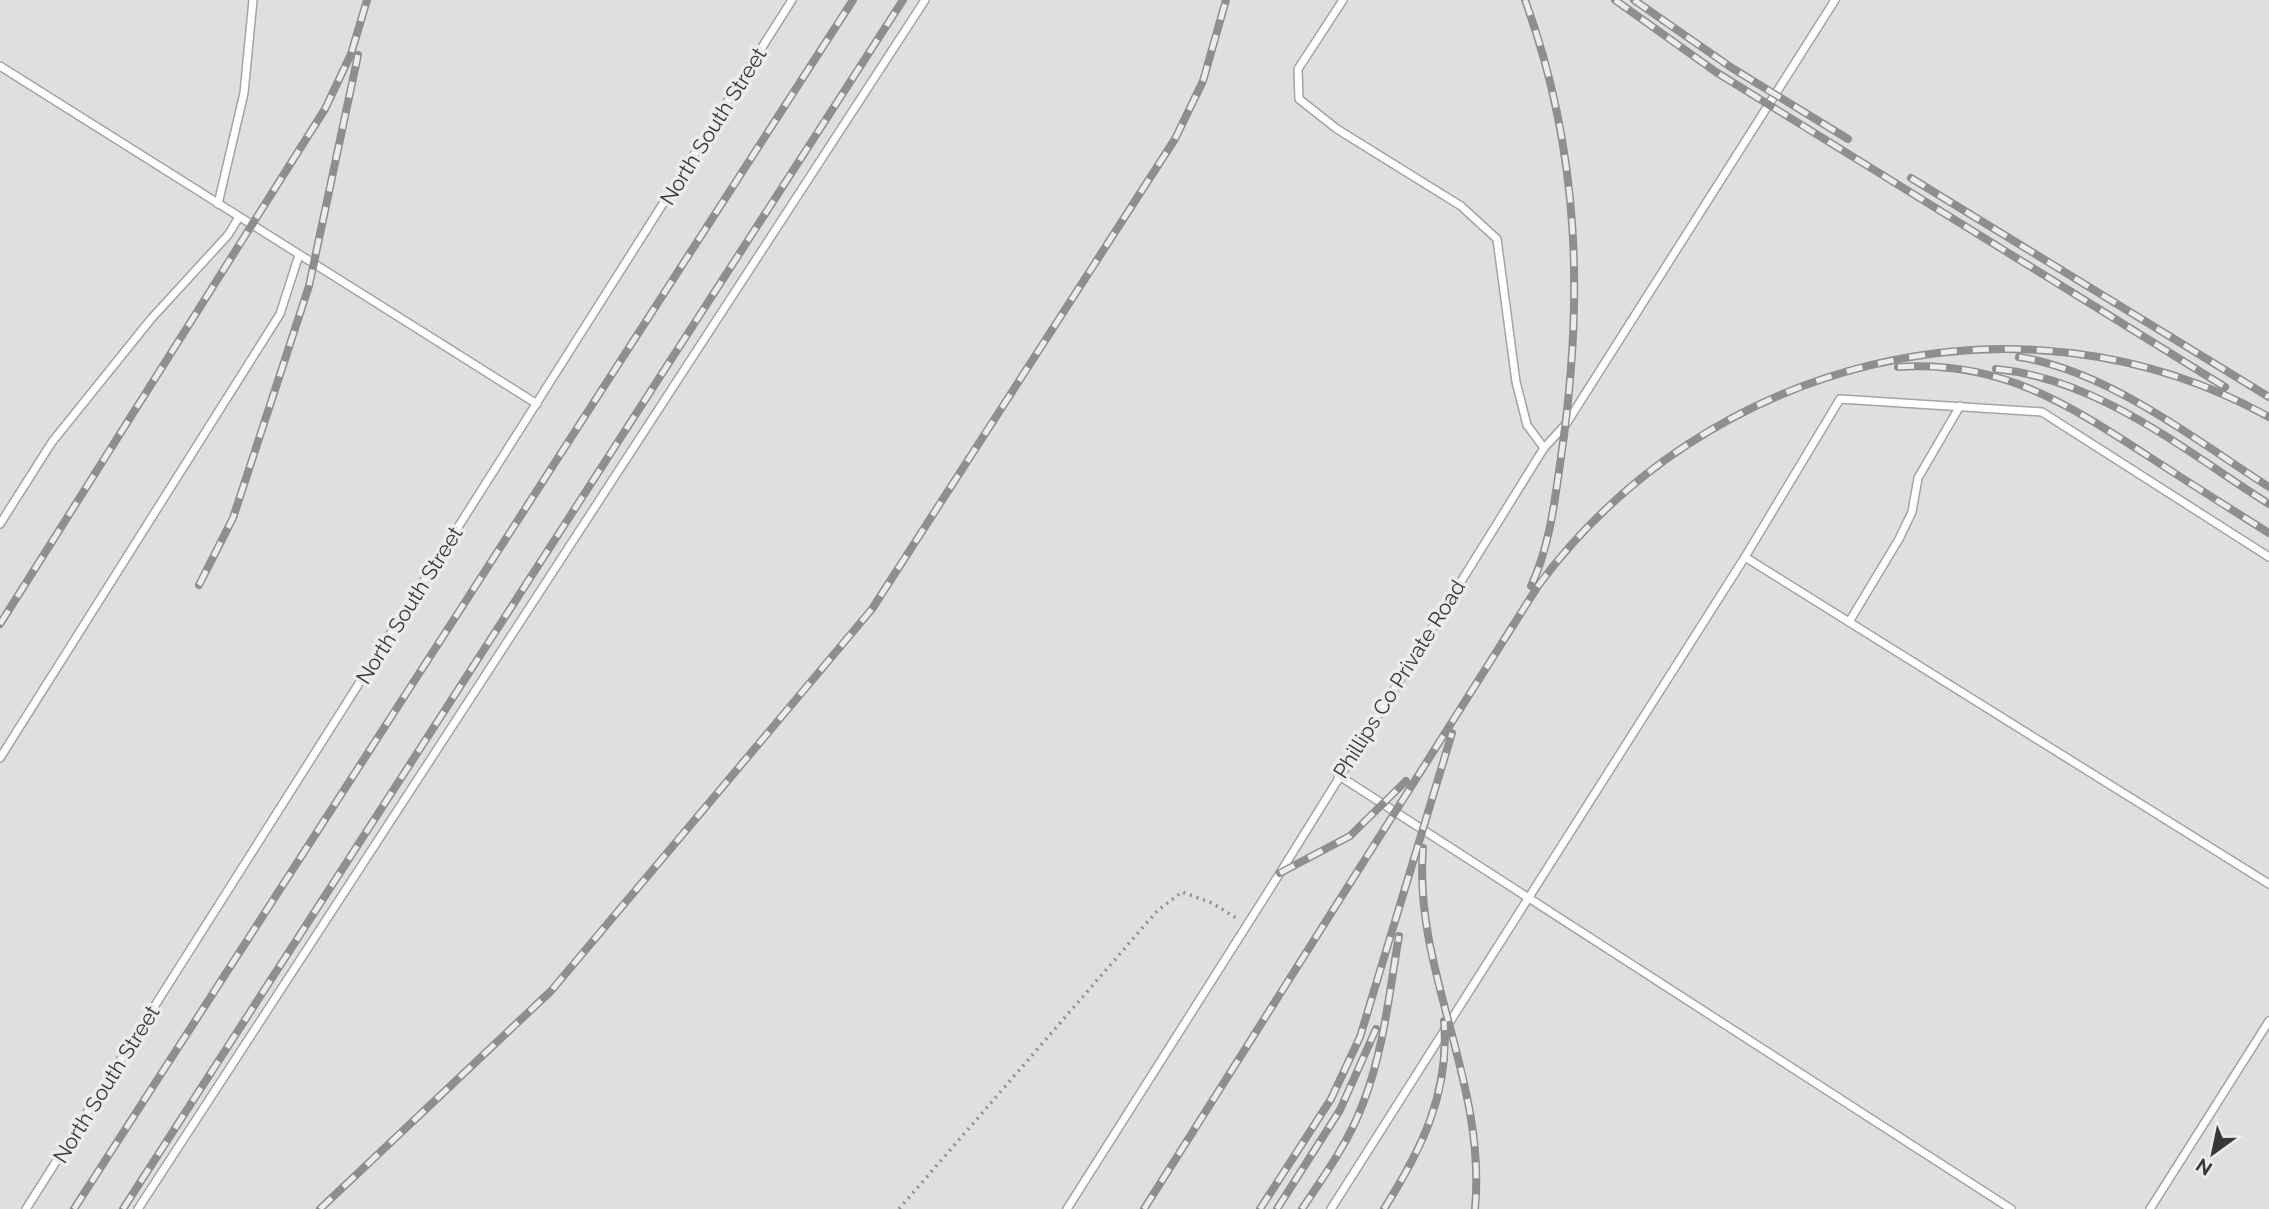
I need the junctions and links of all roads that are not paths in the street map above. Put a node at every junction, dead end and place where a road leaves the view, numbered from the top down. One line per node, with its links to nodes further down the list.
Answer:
1 (253, 0): 7 (lane)
2 (792, 0): 10 (lane, North South Street)
3 (925, 0): 23 (lane)
4 (1343, 0): 12 (lane)
5 (1835, 0): 12 (lane, Phillips Co Private Road)
6 (0, 66): 7 (lane)
7 (218, 204): 8 (lane)
8 (239, 216): 9 (lane); 13 (lane)
9 (299, 255): 10 (lane); 17 (lane)
10 (537, 404): 22 (lane, North South Street)
11 (1960, 406): 14 (lane); 15 (lane); 16 (lane)
12 (1544, 448): 18 (lane, Phillips Co Private Road)
13 (0, 524)
14 (1745, 557): 16 (lane); 20 (lane)
15 (2269, 557)
16 (1849, 622): 19 (lane)
17 (0, 758)
18 (1338, 775): 20 (lane); 24 (lane, Phillips Co Private Road)
19 (2269, 884)
20 (1528, 900): 25 (lane); 26 (lane)
21 (2269, 1021): 27 (lane)
22 (26, 1209)
23 (138, 1209)
24 (1067, 1209)
25 (1331, 1209)
26 (2011, 1209)
27 (2150, 1209)

